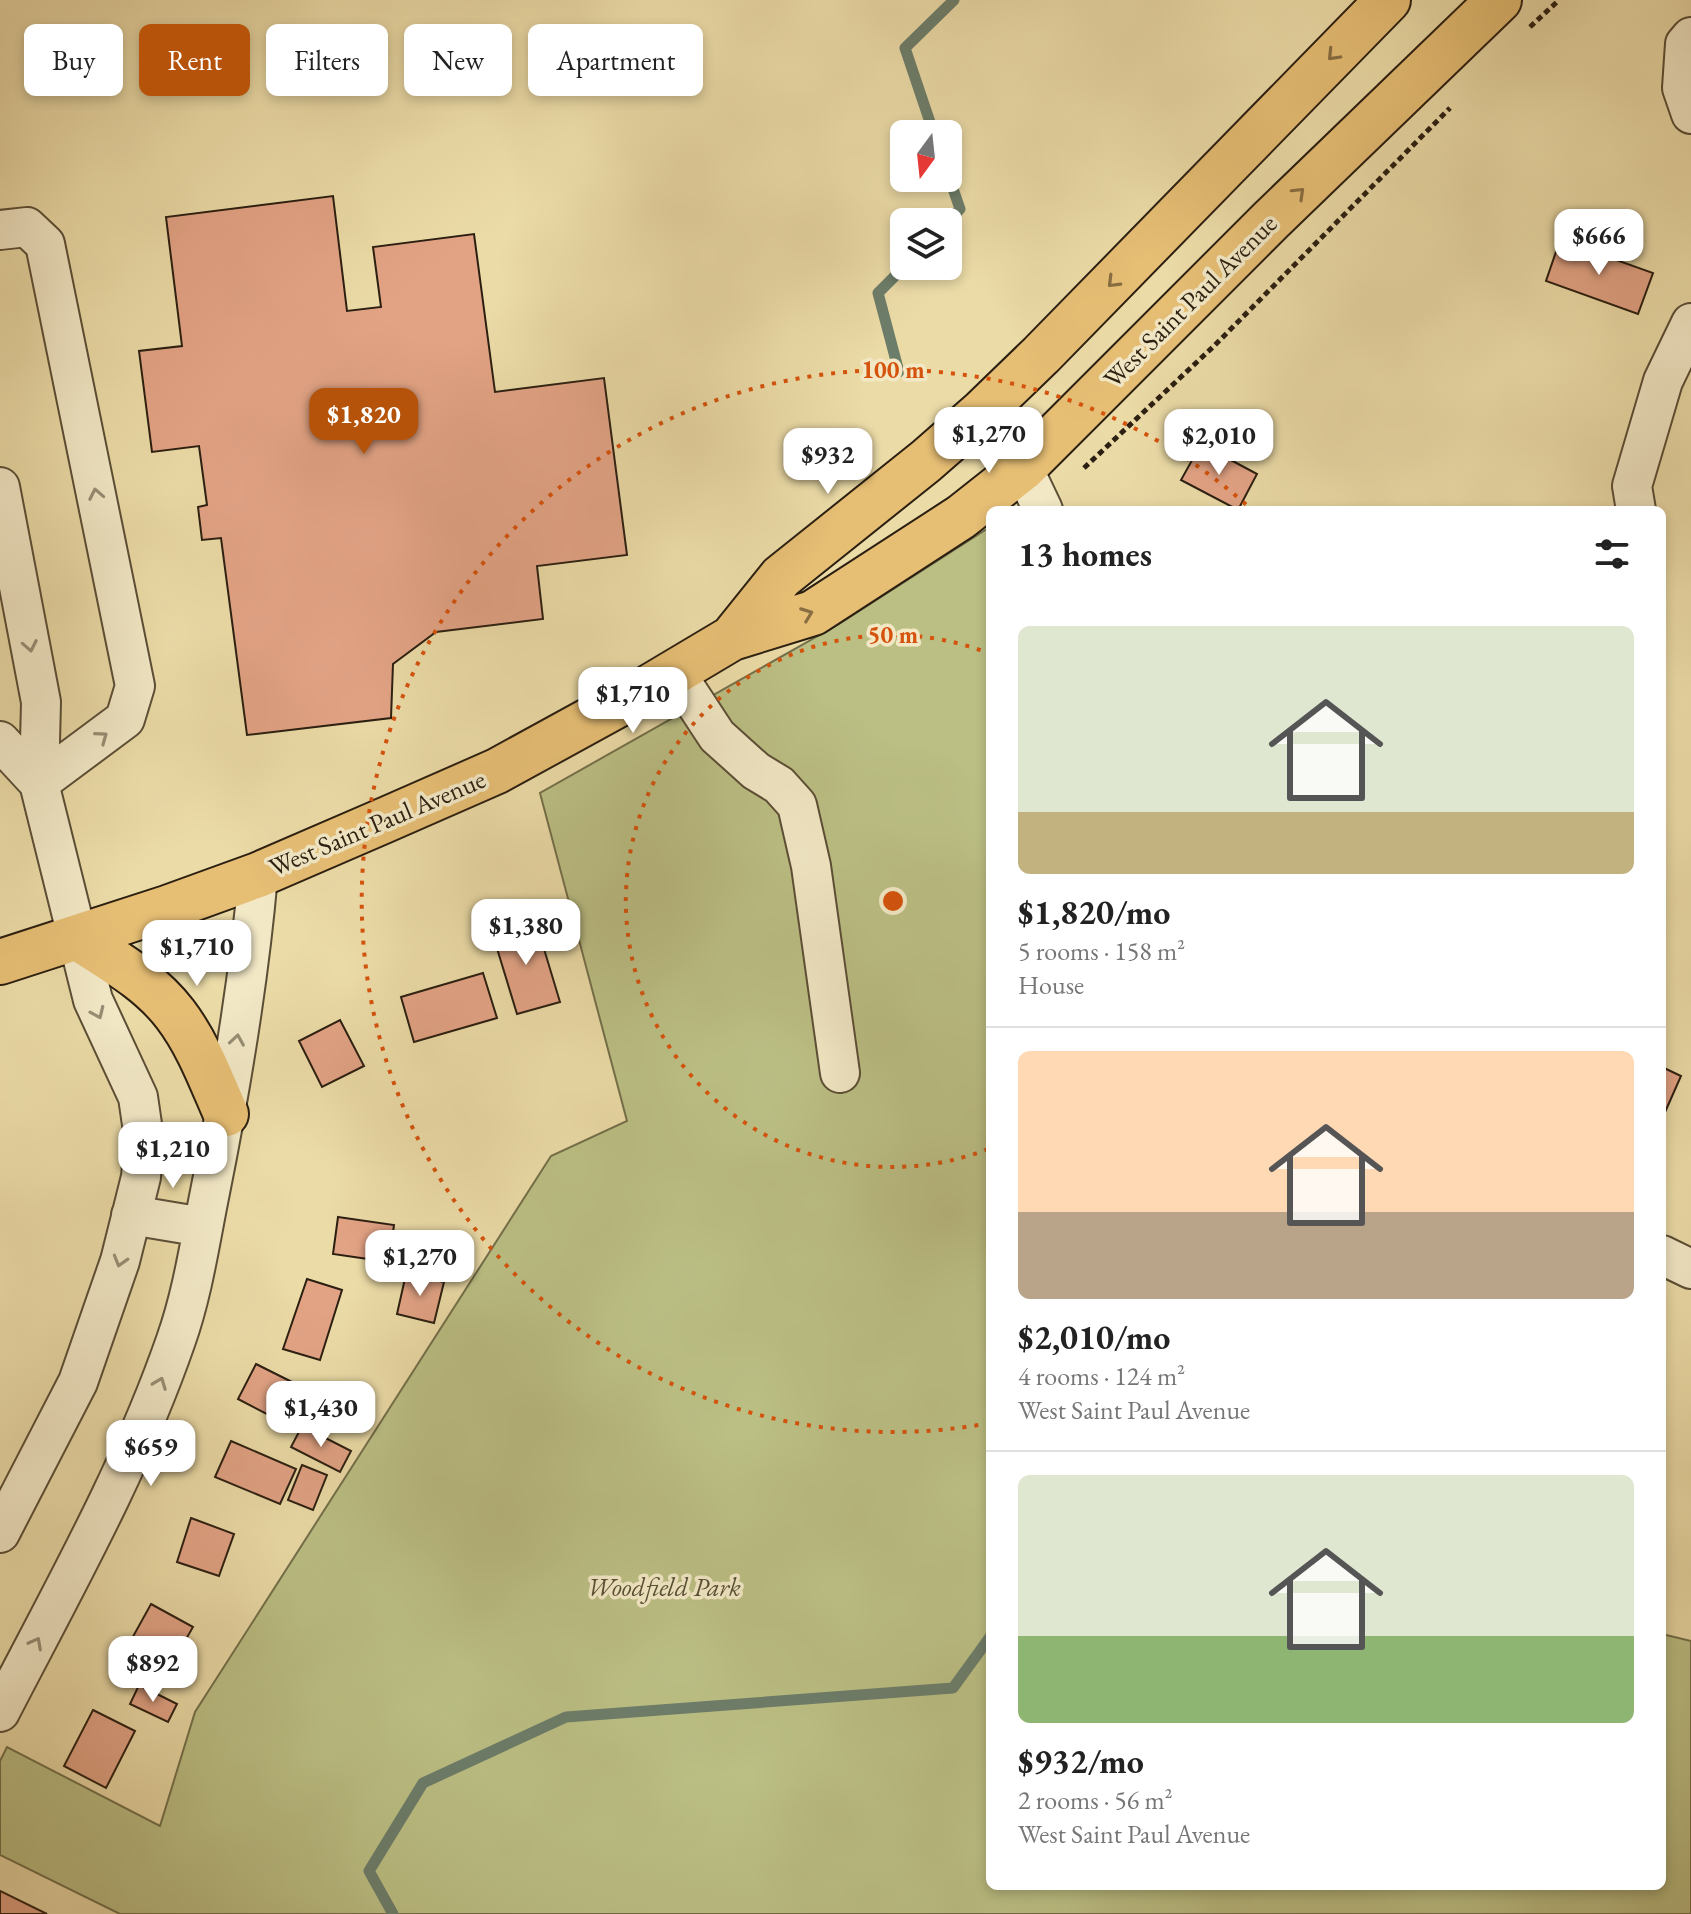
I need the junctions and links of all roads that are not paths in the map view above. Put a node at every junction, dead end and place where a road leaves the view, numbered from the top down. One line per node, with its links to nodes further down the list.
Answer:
1 (1388, 0): 7 (main road, West Saint Paul Avenue, one-way to 7)
2 (1499, 0): 8 (main road, West Saint Paul Avenue, one-way to 2)
3 (1691, 37): 4 (street)
4 (1691, 114)
5 (0, 230): 15 (street, one-way to 5)
6 (1691, 323): 11 (street)
7 (982, 412): 8 (street); 12 (main road, West Saint Paul Avenue)
8 (1023, 468): 10 (street); 12 (main road, West Saint Paul Avenue, one-way to 8)
9 (0, 487): 15 (street, one-way to 15)
10 (1041, 506)
11 (1635, 506)
12 (732, 638): 13 (main road, West Saint Paul Avenue)
13 (675, 672): 16 (main road, West Saint Paul Avenue); 19 (street)
14 (0, 741): 15 (street)
15 (39, 783): 17 (street)
16 (258, 875): 17 (main road, West Saint Paul Avenue); 20 (street, one-way to 16)
17 (78, 938): 18 (main road, West Saint Paul Avenue); 20 (main road); 21 (street, one-way to 21)
18 (0, 962)
19 (840, 1073)
20 (226, 1114): 22 (street)
21 (131, 1215): 22 (street); 25 (street, one-way to 25)
22 (203, 1227): 26 (street, one-way to 22)
23 (1666, 1257): 24 (street)
24 (1691, 1269)
25 (0, 1533)
26 (4, 1695)

